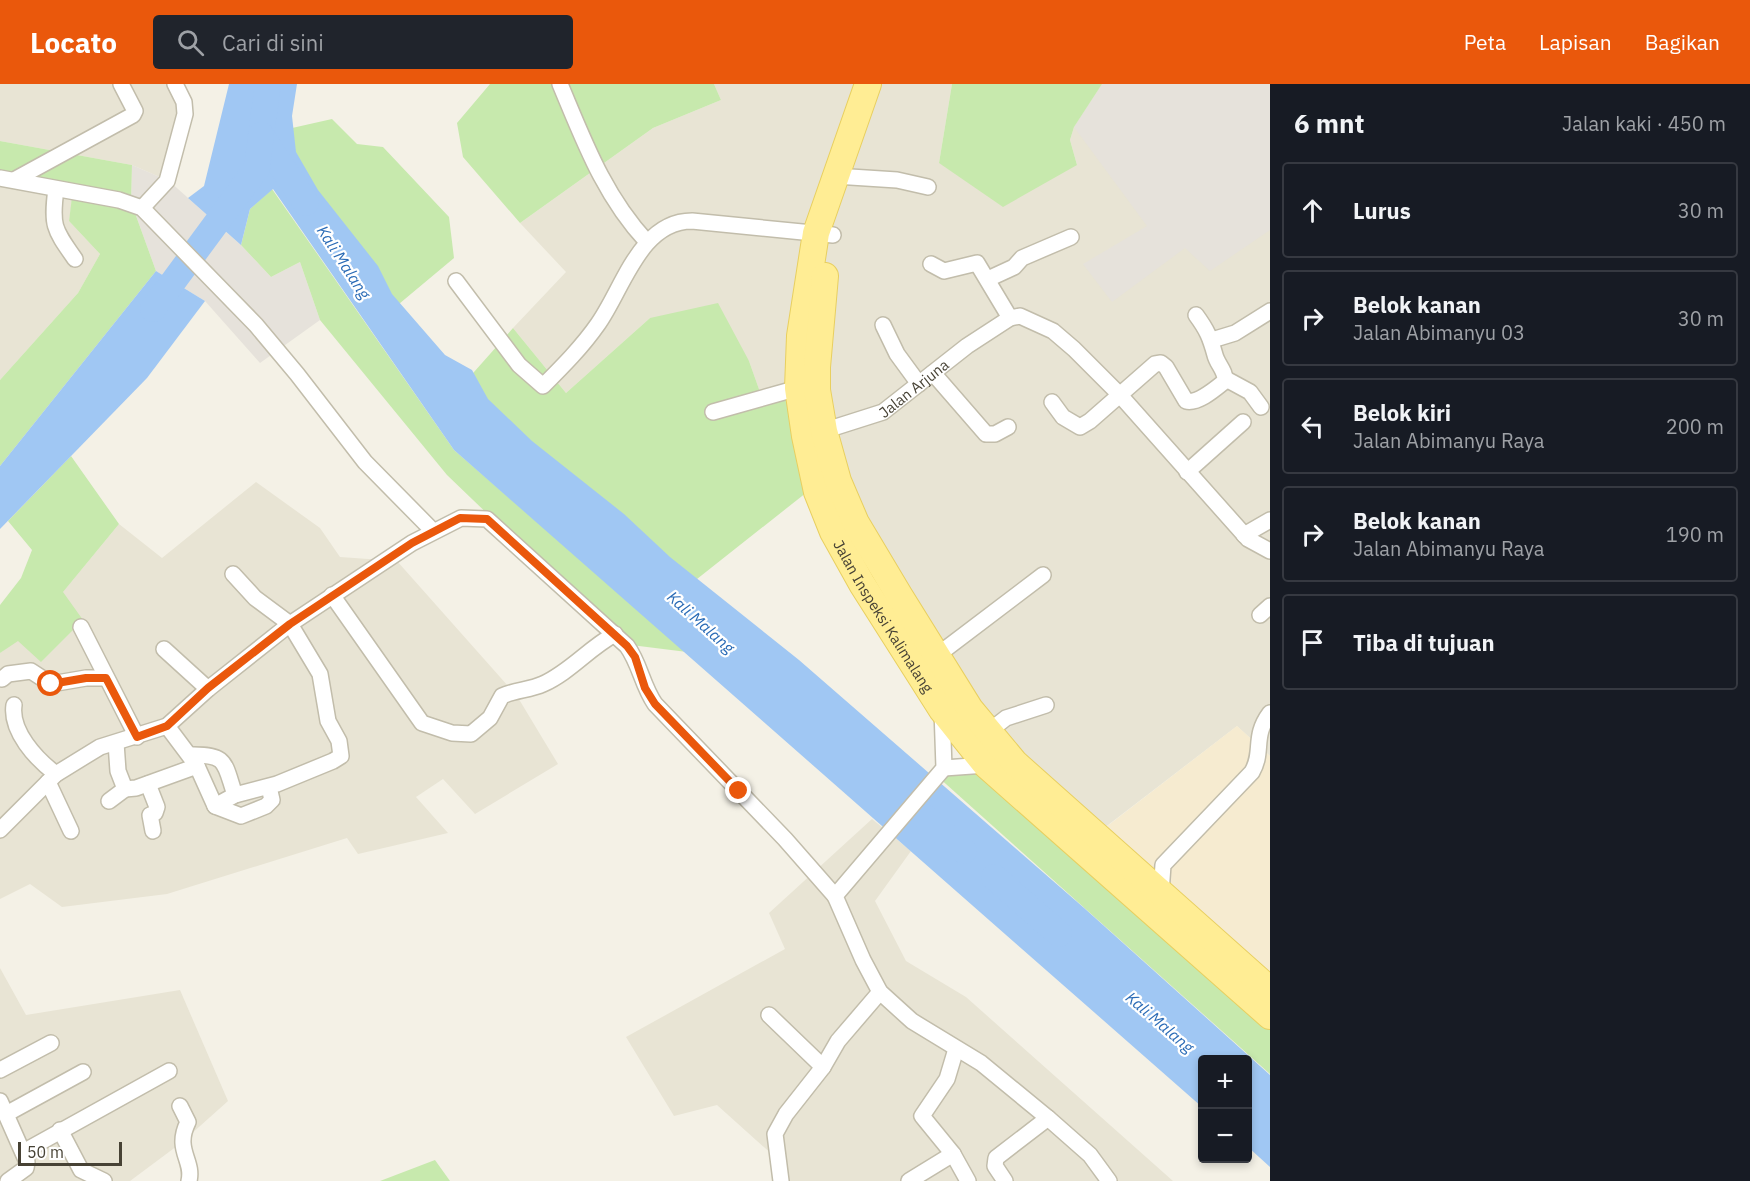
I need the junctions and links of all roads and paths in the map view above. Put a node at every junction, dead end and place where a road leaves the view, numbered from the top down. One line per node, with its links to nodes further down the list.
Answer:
1 (121, 84): 7 (street)
2 (175, 84): 10 (street)
3 (561, 84): 13 (street)
4 (868, 84): 6 (main road, Jalan Inspeksi Kalimalang)
5 (883, 84): 6 (main road, Jalan Inspeksi Kalimalang)
6 (843, 176): 8 (street); 11 (main road, Jalan Inspeksi Kalimalang)
7 (7, 179): 9 (street)
8 (928, 187)
9 (56, 189): 10 (street); 14 (street)
10 (147, 212): 36 (street)
11 (824, 234): 13 (street); 26 (main road, Jalan Inspeksi Kalimalang); 33 (main road, Jalan Inspeksi Kalimalang)
12 (1071, 237): 16 (street)
13 (647, 242): 17 (street)
14 (75, 259)
15 (931, 264): 16 (street)
16 (988, 279): 20 (street)
17 (456, 281)
18 (1270, 311): 22 (street)
19 (1196, 315): 22 (street)
20 (1010, 318): 23 (street, Jalan Arjuna); 27 (street)
21 (883, 324): 25 (street)
22 (1212, 340): 24 (street)
23 (933, 373): 25 (street, Jalan Arjuna); 32 (street)
24 (1226, 379): 27 (street); 29 (street)
25 (919, 384): 33 (street, Jalan Arjuna)
26 (798, 388): 30 (street); 33 (main road, Jalan Inspeksi Kalimalang)
27 (1119, 394): 28 (street); 34 (street)
28 (1052, 402)
29 (1261, 407)
30 (713, 412)
31 (1243, 422): 34 (street)
32 (1008, 427)
33 (814, 434): 46 (main road, Jalan Inspeksi Kalimalang)
34 (1187, 472): 37 (street)
35 (1270, 520): 37 (street)
36 (433, 531): 41 (street); 44 (street)
37 (1244, 535): 38 (street)
38 (1270, 551)
39 (233, 574): 42 (street)
40 (1043, 575): 46 (street)
41 (332, 596): 42 (street); 44 (street)
42 (290, 624): 49 (street); 62 (street)
43 (81, 627): 47 (street)
44 (615, 634): 71 (street)
45 (164, 649): 49 (street)
46 (927, 663): 52 (main road, Jalan Inspeksi Kalimalang); 57 (main road, Jalan Inspeksi Kalimalang)
47 (106, 678): 48 (street); 55 (street)
48 (2, 679)
49 (208, 688): 54 (street)
50 (14, 705): 60 (street)
51 (1046, 705): 57 (street)
52 (942, 710): 57 (main road, Jalan Inspeksi Kalimalang); 59 (street)
53 (1270, 713): 70 (street)
54 (167, 726): 55 (street); 58 (street)
55 (137, 737): 56 (street)
56 (116, 743): 60 (street); 63 (street)
57 (981, 749): 59 (street); 70 (main road, Jalan Inspeksi Kalimalang); 72 (main road, Jalan Inspeksi Kalimalang)
58 (194, 760): 61 (street); 64 (street); 66 (street)
59 (940, 773): 71 (street)
60 (52, 778): 67 (street); 68 (street)
61 (148, 783): 63 (street); 69 (street)
62 (269, 787): 64 (street); 66 (street)
63 (125, 789): 65 (street)
64 (236, 795): 66 (street)
65 (109, 801)
66 (215, 806)
67 (0, 830)
68 (71, 831)
69 (153, 831)
70 (1161, 893): 72 (main road, Jalan Inspeksi Kalimalang)
71 (835, 896): 74 (street)
72 (1181, 924): 73 (main road, Jalan Inspeksi Kalimalang); 76 (main road, Jalan Inspeksi Kalimalang)
73 (1270, 990)
74 (880, 992): 78 (street); 79 (street)
75 (769, 1015): 79 (street)
76 (1270, 1016)
77 (51, 1043): 80 (street)
78 (956, 1049): 85 (street); 88 (street)
79 (823, 1067): 92 (street)
80 (0, 1070)
81 (169, 1071): 86 (street)
82 (83, 1072): 84 (street)
83 (180, 1106): 91 (street)
84 (4, 1107): 87 (street)
85 (1048, 1118): 95 (street); 96 (street)
86 (60, 1130): 87 (street); 90 (street)
87 (23, 1152): 89 (street)
88 (953, 1154): 93 (street); 94 (street)
89 (8, 1181)
90 (104, 1181)
91 (189, 1181)
92 (782, 1181)
93 (909, 1181)
94 (968, 1181)
95 (1005, 1181)
96 (1109, 1181)

